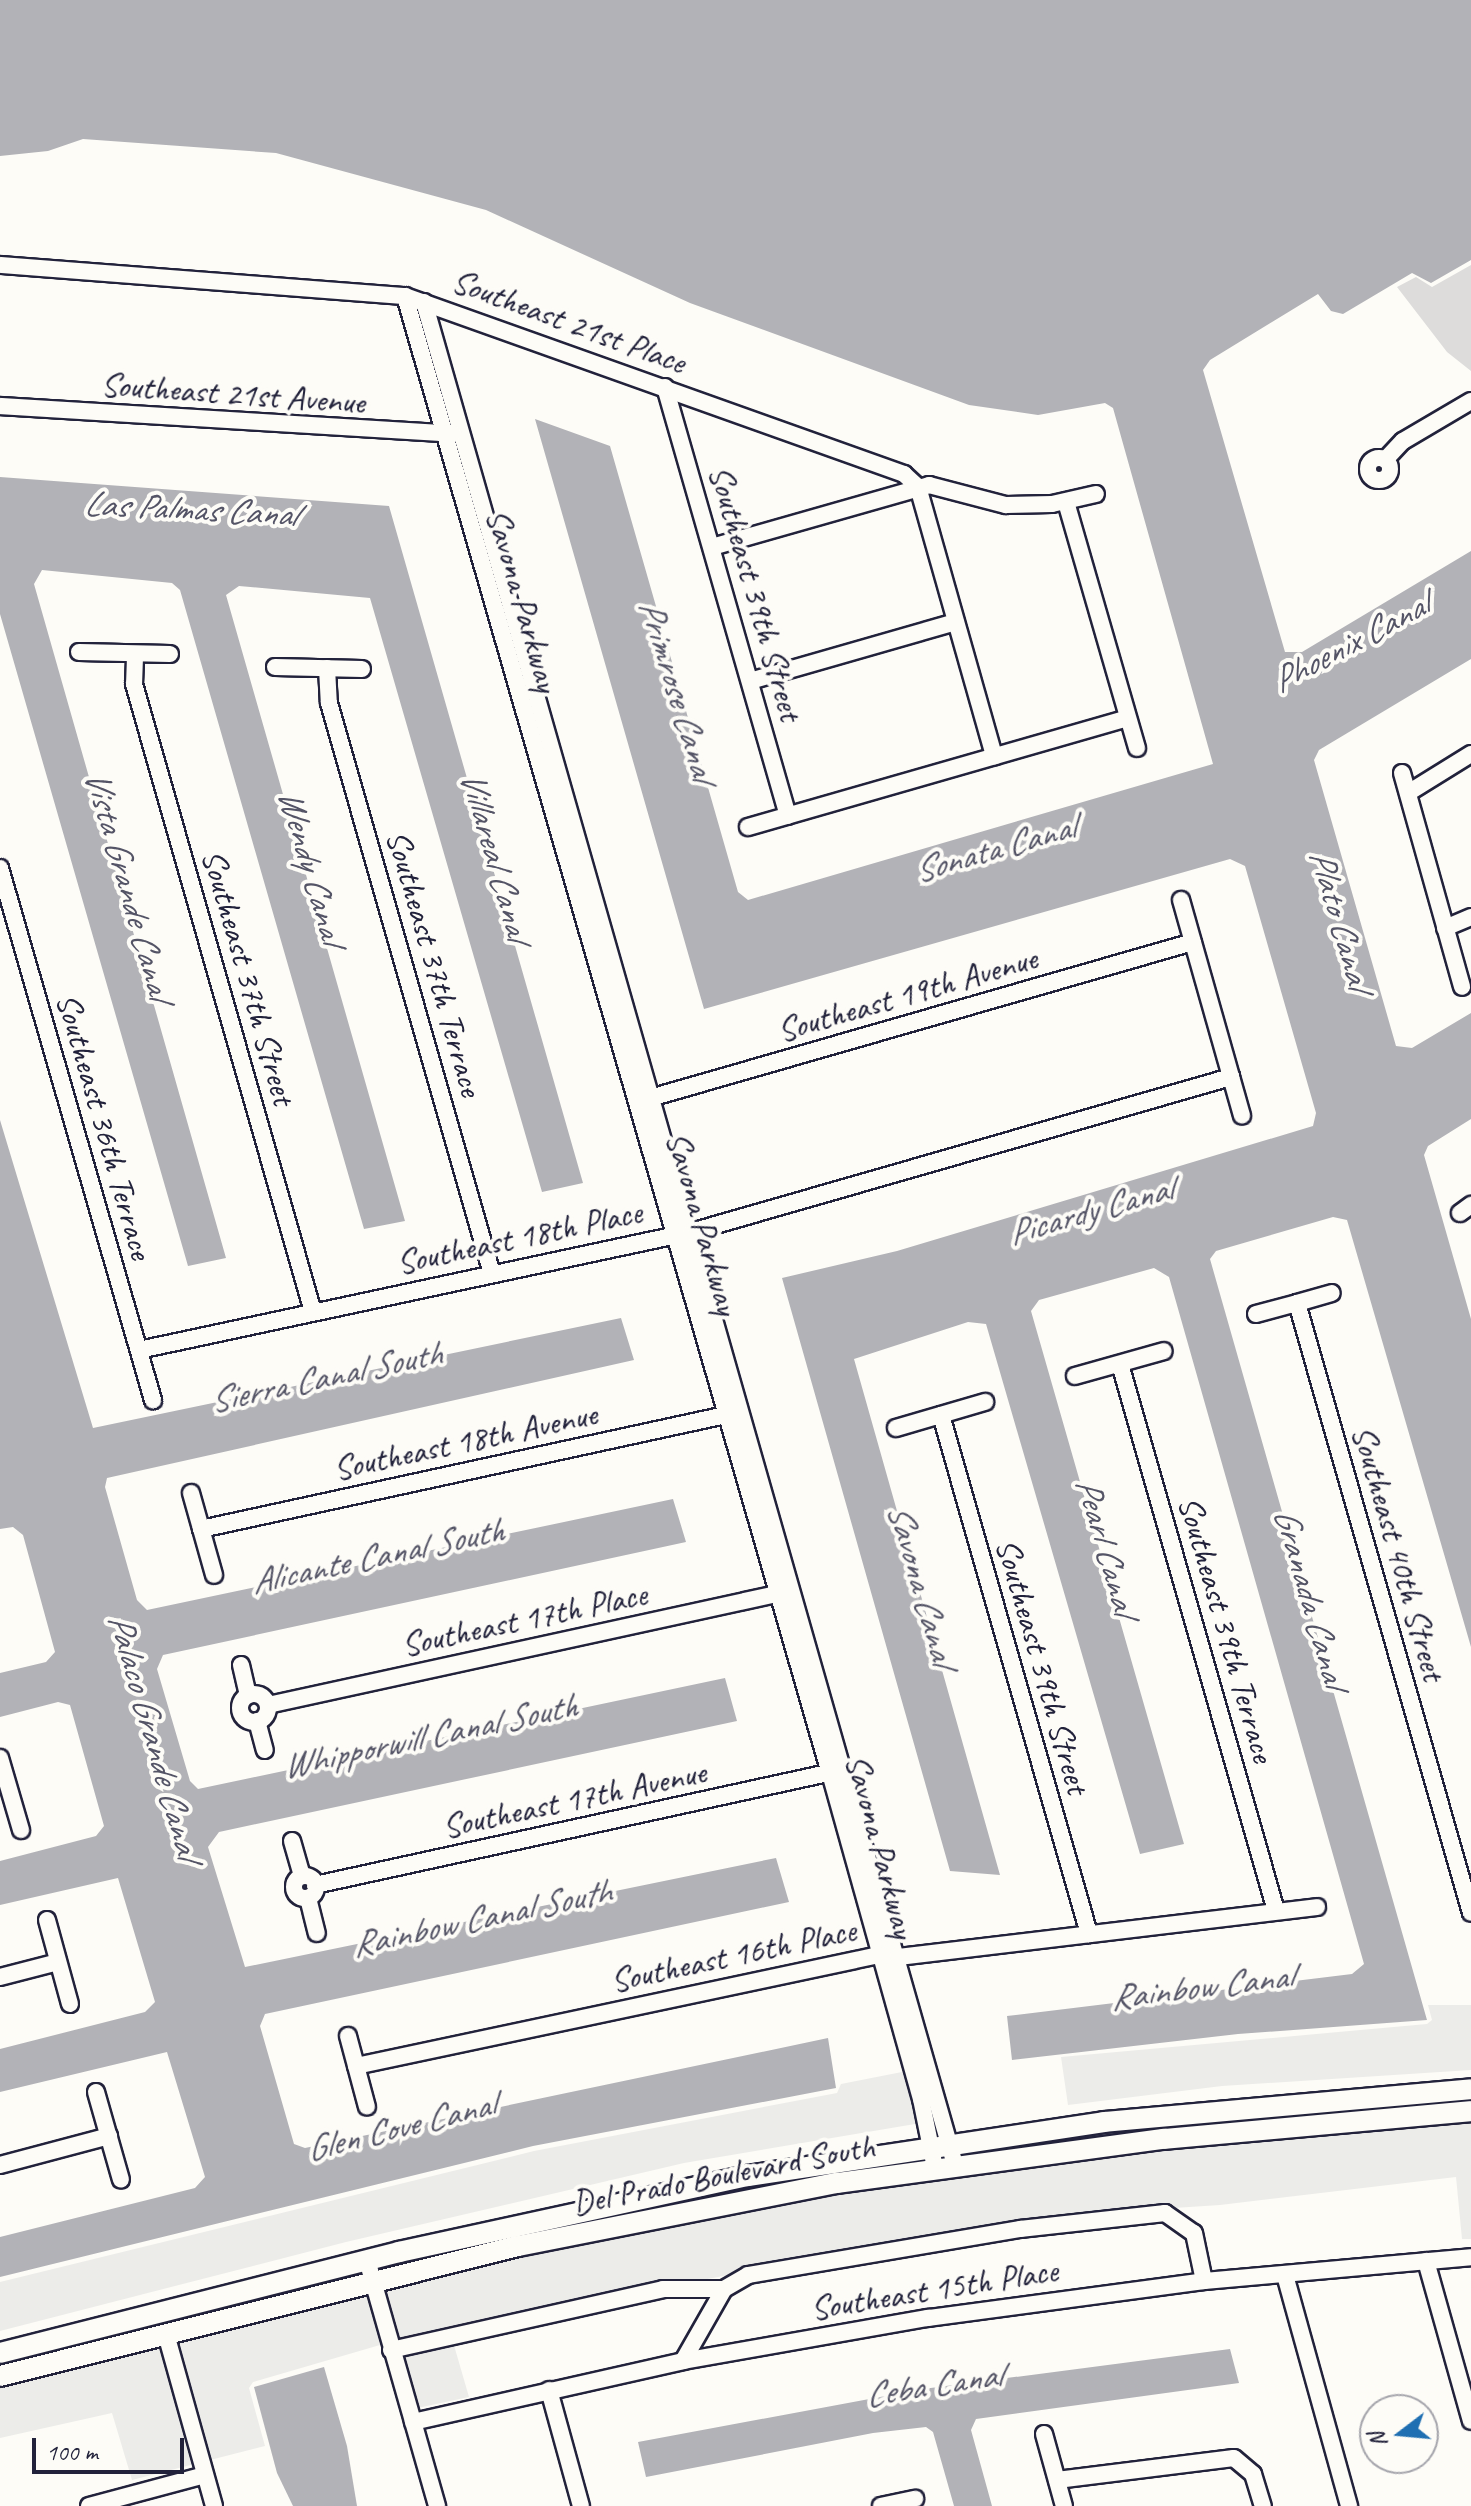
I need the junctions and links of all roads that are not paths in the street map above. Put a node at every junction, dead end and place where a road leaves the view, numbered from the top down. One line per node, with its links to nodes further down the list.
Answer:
1 (0, 265): 2 (street, Southeast 21st Place)
2 (405, 296): 3 (street, Southeast 21st Place); 8 (street, Savona Parkway)
3 (424, 302): 4 (street, Southeast 21st Place); 7 (street, Savona Parkway)
4 (665, 387): 10 (street, Southeast 21st Place); 13 (street, Southeast 39th Street)
5 (1471, 401): 9 (street)
6 (0, 406): 8 (street, Southeast 21st Avenue)
7 (461, 432): 8 (street, Southeast 21st Avenue); 28 (street, Savona Parkway)
8 (444, 436): 28 (street, Savona Parkway)
9 (1385, 460)
10 (918, 487): 12 (street, Southeast 21st Place); 13 (street); 14 (street)
11 (1096, 494): 12 (street, Southeast 21st Place)
12 (1066, 502): 22 (street)
13 (712, 547): 21 (street, Southeast 39th Street)
14 (956, 622): 21 (street); 25 (street)
15 (79, 652): 17 (street)
16 (170, 654): 17 (street)
17 (135, 657): 44 (street, Southeast 37th Street)
18 (275, 667): 19 (street)
19 (327, 668): 20 (street); 41 (street, Southeast 37th Terrace)
20 (362, 669)
21 (750, 681): 29 (street, Southeast 39th Street)
22 (1128, 718): 23 (street); 25 (street)
23 (1137, 748)
24 (1471, 754): 27 (street)
25 (994, 756): 29 (street)
26 (1402, 773): 27 (street)
27 (1408, 793): 34 (street)
28 (558, 798): 38 (street, Savona Parkway)
29 (788, 816): 30 (street)
30 (748, 827)
31 (0, 868): 46 (street, Southeast 36th Terrace)
32 (1181, 900): 35 (street)
33 (1471, 917): 34 (street)
34 (1445, 928): 36 (street)
35 (1193, 942): 37 (street); 38 (street, Southeast 19th Avenue)
36 (1462, 987)
37 (1231, 1077): 39 (street); 40 (street, Southeast 18th Place)
38 (645, 1100): 40 (street, Savona Parkway)
39 (1242, 1116)
40 (683, 1233): 41 (street, Southeast 18th Place); 52 (street, Savona Parkway)
41 (492, 1274): 44 (street, Southeast 18th Place)
42 (1332, 1293): 43 (street)
43 (1297, 1303): 45 (street); 72 (street, Southeast 40th Street)
44 (313, 1312): 46 (street, Southeast 18th Place)
45 (1256, 1314)
46 (139, 1350): 50 (street, Southeast 36th Terrace)
47 (1164, 1351): 48 (street)
48 (1120, 1364): 49 (street); 71 (street, Southeast 39th Terrace)
49 (1075, 1376)
50 (153, 1400)
51 (985, 1402): 53 (street)
52 (734, 1413): 56 (street, Southeast 18th Avenue); 58 (street, Savona Parkway)
53 (941, 1415): 54 (street); 75 (street, Southeast 39th Street)
54 (896, 1428)
55 (191, 1493): 56 (street)
56 (201, 1529): 57 (street)
57 (214, 1575)
58 (785, 1592): 61 (street, Southeast 17th Place); 65 (street, Savona Parkway)
59 (241, 1665): 60 (street)
60 (248, 1695): 61 (street); 62 (street)
61 (268, 1705): 62 (street)
62 (257, 1721): 63 (street)
63 (265, 1750)
64 (0, 1758): 66 (street)
65 (837, 1771): 69 (street, Southeast 17th Avenue); 76 (street, Savona Parkway); 77 (street, Savona Parkway)
66 (4, 1788): 67 (street)
67 (21, 1830)
68 (292, 1841): 69 (street)
69 (308, 1886): 74 (street)
70 (1317, 1907): 71 (street, Southeast 16th Place)
71 (1276, 1911): 75 (street, Southeast 16th Place)
72 (1471, 1913)
73 (47, 1920): 78 (street)
74 (317, 1933)
75 (1089, 1934): 77 (street, Southeast 16th Place)
76 (879, 1955): 77 (street, Southeast 16th Place); 82 (street, Southeast 16th Place); 88 (street, Savona Parkway)
77 (898, 1957): 88 (street, Savona Parkway)
78 (58, 1962): 79 (street); 80 (street)
79 (0, 1977)
80 (70, 2004)
81 (348, 2036): 82 (street)
82 (356, 2066): 85 (street)
83 (1471, 2089): 88 (main road, Del Prado Boulevard South)
84 (96, 2092): 87 (street)
85 (367, 2107)
86 (1471, 2111): 90 (main road, Del Prado Boulevard South)
87 (109, 2136): 89 (street); 91 (street)
88 (942, 2144): 90 (street, Savona Parkway); 93 (main road, Del Prado Boulevard South)
89 (0, 2165)
90 (945, 2167): 96 (main road, Del Prado Boulevard South)
91 (121, 2180)
92 (1471, 2257): 94 (street, Southeast 15th Place)
93 (367, 2260): 96 (street); 99 (main road, Del Prado Boulevard South)
94 (1426, 2261): 95 (street, Southeast 15th Place); 106 (street)
95 (1285, 2275): 97 (street, Southeast 15th Place); 119 (street)
96 (372, 2281): 100 (main road, Del Prado Boulevard South); 101 (street)
97 (1204, 2281): 98 (street); 103 (street, Southeast 15th Place)
98 (724, 2289): 101 (street); 103 (street)
99 (204, 2301): 100 (main road); 102 (main road, Del Prado Boulevard South)
100 (166, 2334): 104 (main road, Del Prado Boulevard South); 109 (street)
101 (391, 2350): 107 (street)
102 (0, 2353)
103 (683, 2361): 105 (street, Southeast 15th Place)
104 (0, 2376)
105 (549, 2390): 107 (street, Southeast 15th Place); 115 (street)
106 (1471, 2421)
107 (413, 2422): 114 (street)
108 (1044, 2434): 110 (street)
109 (205, 2475): 112 (street); 113 (street)
110 (1057, 2480): 117 (street); 118 (street)
111 (915, 2499): 116 (street)
112 (89, 2506)
113 (214, 2506)
114 (437, 2506)
115 (581, 2506)
116 (881, 2506)
117 (1064, 2506)
118 (1263, 2506)
119 (1349, 2506)

